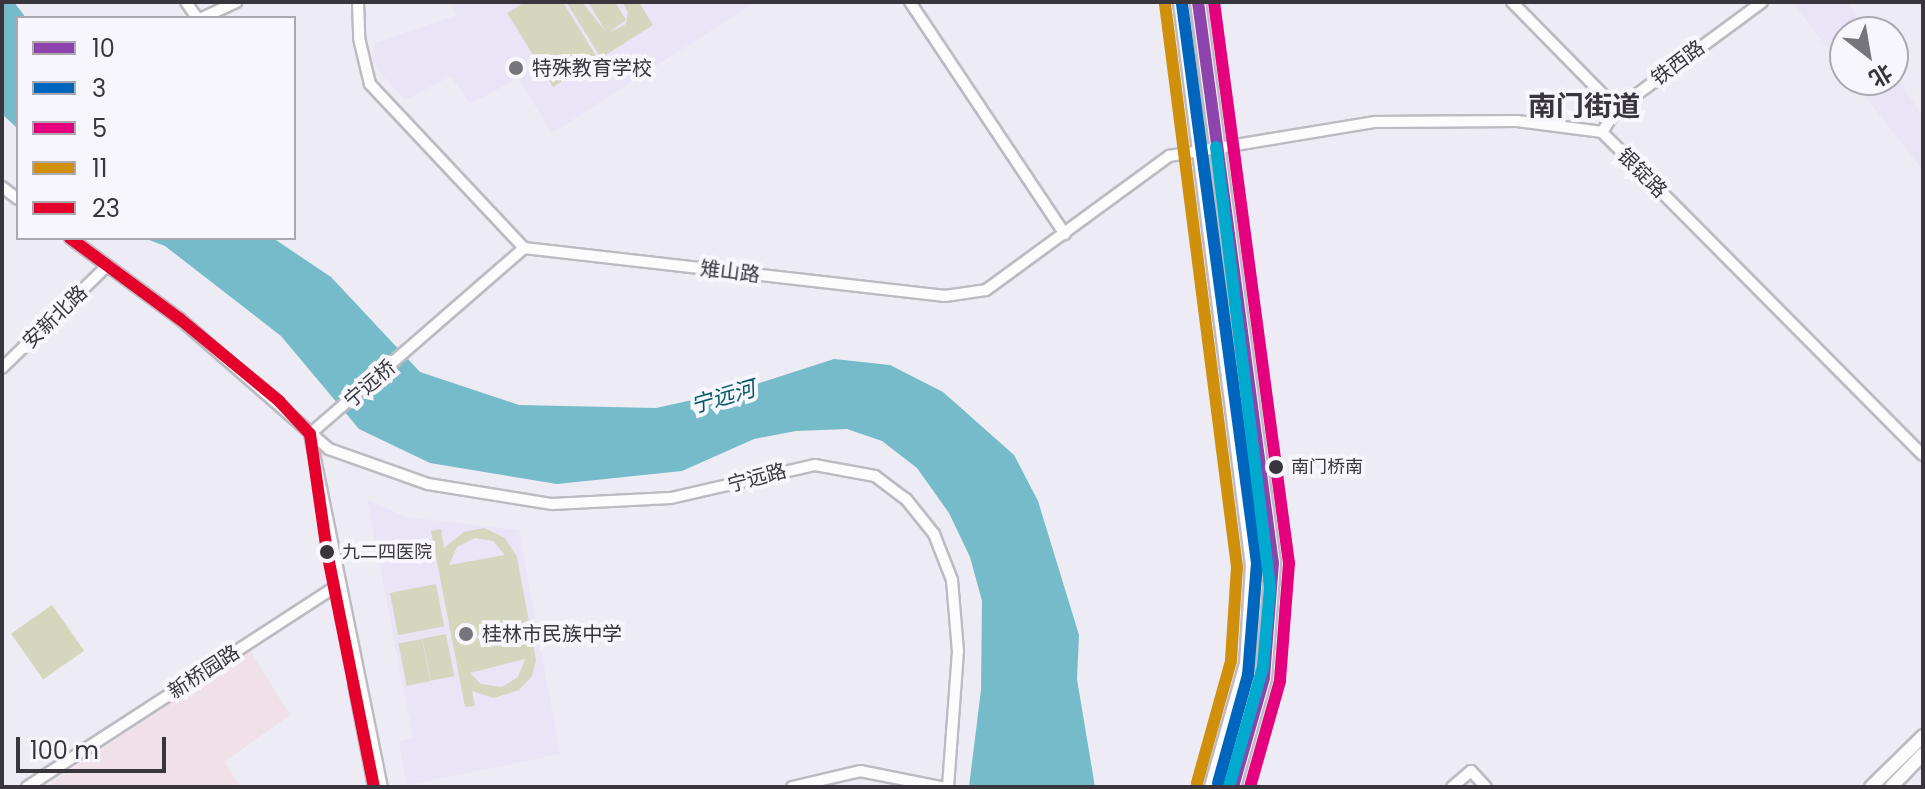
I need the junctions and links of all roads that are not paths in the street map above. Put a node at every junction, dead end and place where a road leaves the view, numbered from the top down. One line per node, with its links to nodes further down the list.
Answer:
1 (237, 2): 8 (street)
2 (358, 2): 15 (street)
3 (910, 2): 13 (street)
4 (1181, 2): 12 (highway)
5 (1198, 2): 11 (highway)
6 (1512, 2): 9 (street)
7 (1762, 2): 9 (street, 铁西路)
8 (205, 16)
9 (1617, 109): 10 (street, 铁西路)
10 (1602, 132): 11 (street, 银锭路); 19 (street, 银锭路)
11 (1216, 145): 12 (street, 银锭路); 30 (highway)
12 (1200, 149): 13 (street, 雉山路); 29 (highway)
13 (1065, 234): 15 (street, 雉山路)
14 (73, 240): 16 (street, 宁远路)
15 (524, 248): 18 (street, 宁远桥)
16 (107, 266): 17 (street, 安新北路); 18 (street, 宁远路)
17 (2, 368)
18 (310, 434): 20 (street); 28 (street, 宁远路)
19 (1923, 455)
20 (337, 586): 23 (street, 新桥园路); 24 (street); 25 (street)
21 (1923, 736): 33 (main road)
22 (1923, 754): 34 (main road)
23 (27, 787)
24 (374, 787)
25 (382, 787)
26 (792, 787): 27 (street)
27 (941, 787)
28 (948, 787)
29 (1212, 787)
30 (1233, 787)
31 (1452, 787): 32 (street)
32 (1486, 787)
33 (1871, 787)
34 (1891, 787)

